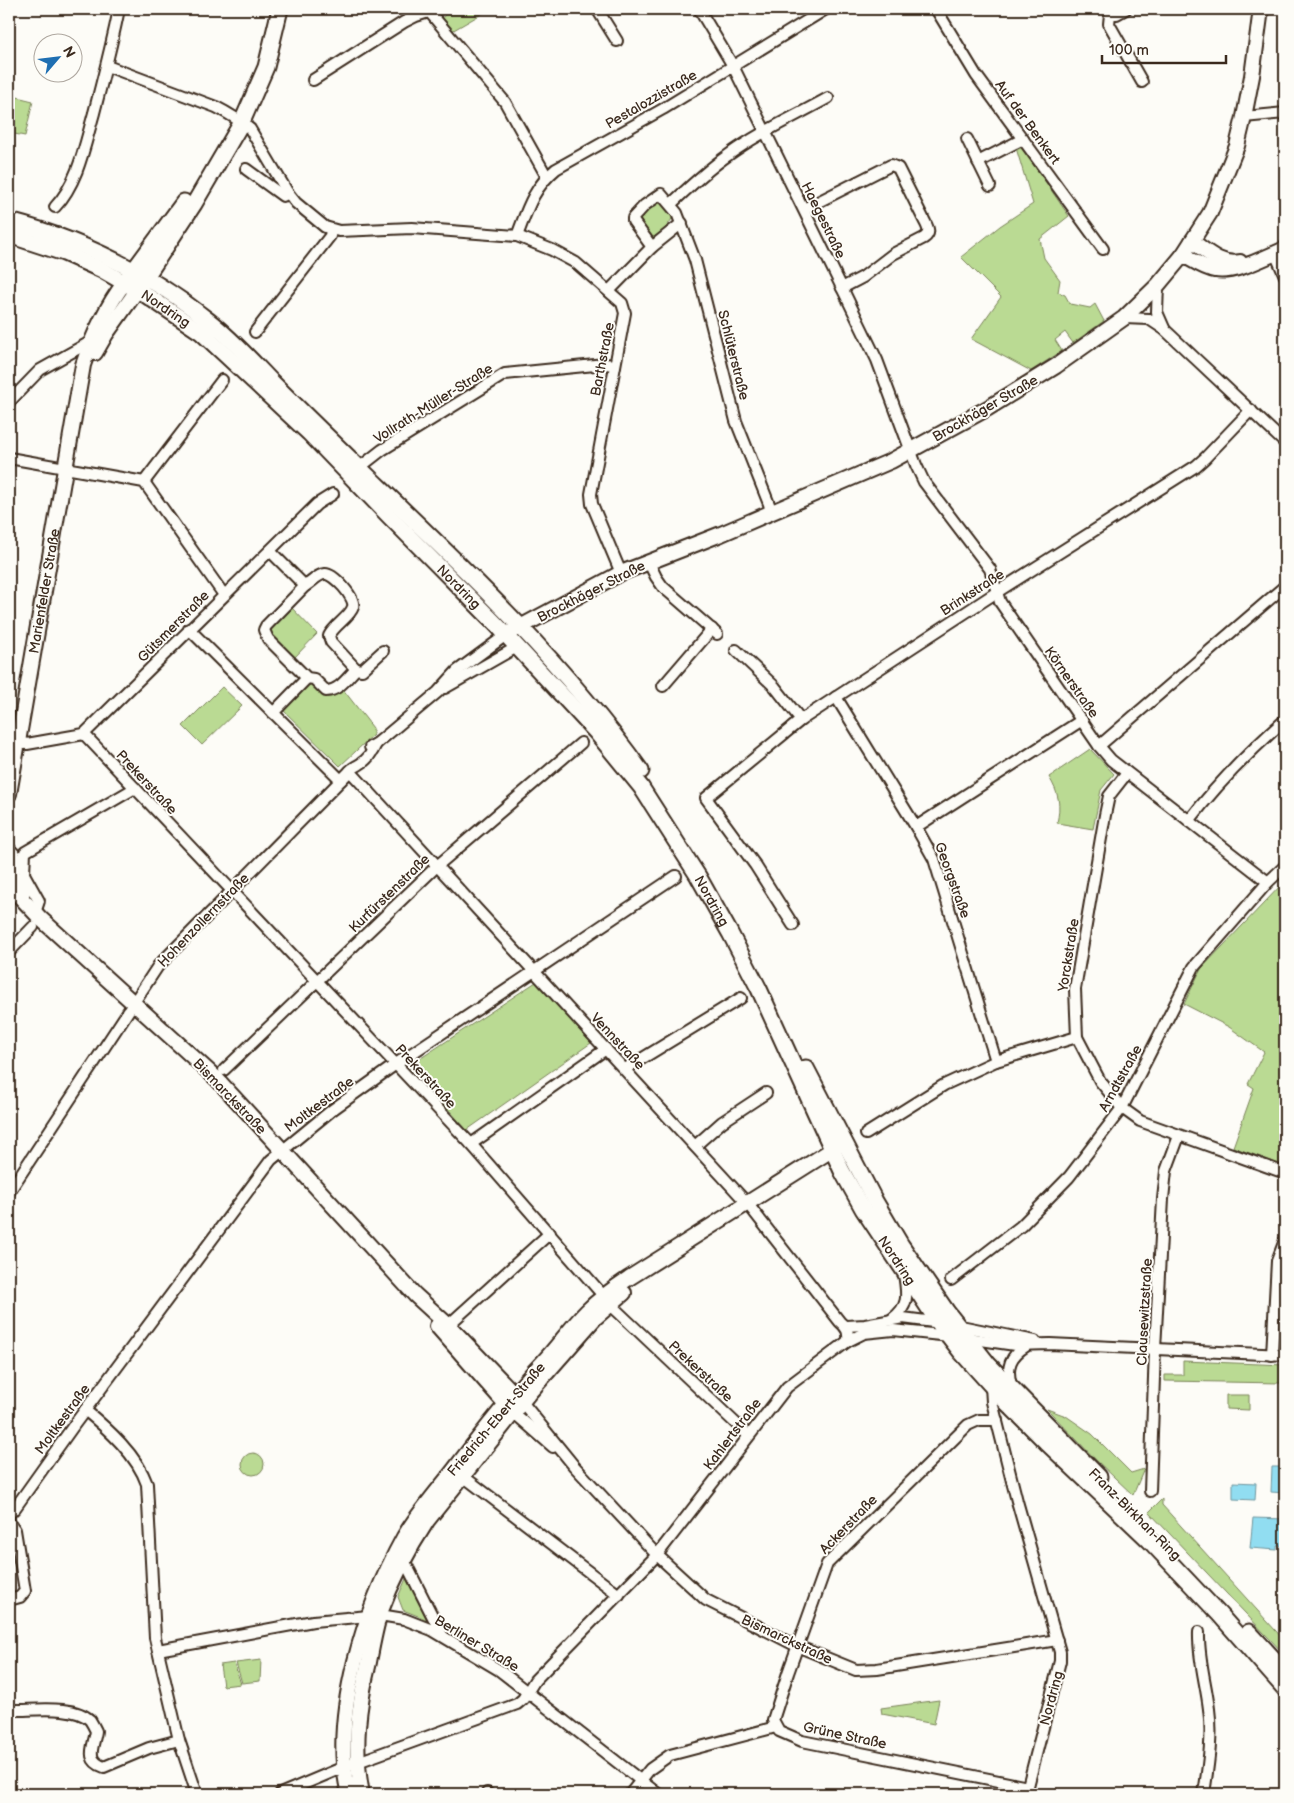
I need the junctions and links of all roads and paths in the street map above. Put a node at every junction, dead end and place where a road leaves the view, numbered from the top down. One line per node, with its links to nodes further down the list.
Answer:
1 (119, 9): 12 (street)
2 (280, 9): 19 (main road, Marienfelder Straße)
3 (597, 9): 11 (street)
4 (699, 9): 13 (street, Haegestraße)
5 (826, 9): 13 (street, Pestalozzistraße)
6 (936, 9): 22 (street, Auf der Benkert)
7 (1126, 9): 10 (street)
8 (1261, 9): 18 (main road, Brockhäger Straße)
9 (432, 10): 14 (street); 25 (street)
10 (1107, 12): 15 (street)
11 (618, 41)
12 (107, 66): 19 (street); 29 (street)
13 (733, 66): 20 (street, Haegestraße); 25 (street, Pestalozzistraße)
14 (313, 80)
15 (1142, 82)
16 (828, 98): 20 (street)
17 (1285, 112): 18 (street)
18 (1244, 117): 36 (main road, Brockhäger Straße)
19 (242, 122): 27 (street); 42 (main road, Marienfelder Straße)
20 (765, 132): 28 (street); 30 (street, Haegestraße)
21 (966, 139): 23 (street)
22 (1023, 139): 23 (street); 38 (street, Auf der Benkert)
23 (978, 162): 26 (street)
24 (246, 169): 27 (street)
25 (547, 177): 35 (street, Pestalozzistraße)
26 (990, 186)
27 (288, 193): 33 (street)
28 (671, 204): 32 (street, Schlüterstraße); 37 (street)
29 (54, 206)
30 (804, 209): 44 (street, Haegestraße); 44 (street)
31 (9, 221): 42 (main road, Nordring)
32 (682, 223): 37 (street); 62 (street, Schlüterstraße)
33 (331, 230): 35 (street, Barthstraße); 48 (street)
34 (9, 235): 42 (main road, Nordring)
35 (517, 236): 45 (street, Barthstraße)
36 (1192, 242): 39 (main road); 40 (main road, Brockhäger Straße)
37 (652, 246): 45 (street)
38 (1103, 249)
39 (1274, 253): 40 (main road); 41 (street)
40 (1183, 255): 43 (main road, Brockhäger Straße)
41 (1285, 276)
42 (136, 280): 49 (main road, Marienfelder Straße); 52 (main road, Marienfelder Straße); 59 (main road, Nordring); 72 (main road, Nordring)
43 (1158, 285): 46 (main road, Brockhäger Straße); 47 (street)
44 (842, 288): 56 (street, Haegestraße)
45 (609, 291): 50 (street, Barthstraße)
46 (1124, 318): 47 (street); 56 (main road, Brockhäger Straße)
47 (1164, 328): 54 (street)
48 (255, 332)
49 (90, 342): 52 (main road, Marienfelder Straße); 53 (street)
50 (615, 365): 59 (street, Vollrath-Müller-Straße); 65 (street, Barthstraße)
51 (222, 380): 60 (street)
52 (80, 388): 58 (main road, Marienfelder Straße)
53 (9, 402)
54 (1251, 410): 55 (street); 68 (street, Brinkstraße)
55 (1285, 443)
56 (911, 451): 62 (main road, Brockhäger Straße); 68 (street, Körnerstraße)
57 (9, 458): 58 (street)
58 (65, 468): 60 (street); 89 (main road, Marienfelder Straße)
59 (360, 468): 70 (main road, Nordring)
60 (144, 482): 69 (street)
61 (333, 494): 63 (street, Gütsmerstraße)
62 (770, 513): 64 (main road, Brockhäger Straße)
63 (270, 551): 66 (street); 69 (street, Gütsmerstraße)
64 (648, 561): 65 (main road, Brockhäger Straße); 79 (street)
65 (621, 573): 70 (main road, Brockhäger Straße)
66 (305, 586): 77 (street); 78 (street)
67 (1285, 586): 88 (street)
68 (997, 592): 81 (street, Brinkstraße); 84 (street, Körnerstraße)
69 (224, 595): 71 (street, Gütsmerstraße)
70 (520, 627): 72 (main road, Hohenzollernstraße); 73 (main road, Nordring)
71 (190, 629): 82 (street); 86 (street, Gütsmerstraße)
72 (506, 635): 74 (main road, Nordring); 80 (street, Hohenzollernstraße)
73 (532, 639): 74 (main road, Brockhäger Straße); 123 (main road, Nordring)
74 (517, 647): 80 (street, Hohenzollernstraße); 123 (main road, Nordring)
75 (736, 650): 83 (street)
76 (383, 651): 77 (street)
77 (356, 669): 78 (street)
78 (307, 678): 82 (street)
79 (663, 686)
80 (438, 692): 90 (street, Hohenzollernstraße)
81 (836, 698): 83 (street, Brinkstraße); 96 (street, Georgstraße)
82 (273, 712): 92 (street)
83 (801, 720): 105 (street, Brinkstraße)
84 (1082, 720): 88 (street, Körnerstraße); 96 (street)
85 (1285, 720): 95 (street)
86 (84, 734): 89 (street); 93 (street, Prekerstraße)
87 (581, 742): 98 (street, Kurfürstenstraße)
88 (1099, 746): 91 (street, Körnerstraße)
89 (14, 750): 94 (main road, Marienfelder Straße)
90 (352, 769): 92 (street, Hohenzollernstraße); 98 (street, Vennstraße)
91 (1127, 773): 95 (street, Körnerstraße); 111 (street, Yorckstraße)
92 (341, 780): 103 (street, Hohenzollernstraße)
93 (134, 788): 103 (street, Prekerstraße); 104 (street)
94 (9, 794)
95 (1189, 821): 102 (street, Körnerstraße)
96 (916, 827): 113 (street, Georgstraße)
97 (9, 851): 101 (main road)
98 (437, 866): 107 (street, Vennstraße); 108 (street, Kurfürstenstraße)
99 (1285, 866): 102 (street, Arndtstraße)
100 (676, 876): 107 (street, Moltkestraße)
101 (10, 877): 104 (main road, Bismarckstraße)
102 (1268, 882): 118 (street, Arndtstraße)
103 (231, 890): 108 (street, Prekerstraße); 110 (street, Hohenzollernstraße)
104 (33, 917): 106 (street); 110 (main road, Bismarckstraße)
105 (793, 925)
106 (9, 952)
107 (534, 973): 112 (street, Vennstraße); 114 (street, Moltkestraße)
108 (317, 980): 114 (street, Prekerstraße); 116 (street, Kurfürstenstraße)
109 (741, 998): 115 (street)
110 (134, 1004): 124 (main road, Bismarckstraße); 126 (street, Hohenzollernstraße)
111 (1077, 1037): 113 (street); 118 (street, Yorckstraße)
112 (606, 1049): 115 (street, Vennstraße); 121 (street)
113 (996, 1061): 119 (street)
114 (396, 1064): 121 (street, Prekerstraße); 124 (street, Moltkestraße)
115 (625, 1069): 122 (street, Vennstraße)
116 (224, 1070)
117 (766, 1093): 122 (street)
118 (1122, 1108): 120 (street, Yorckstraße); 131 (street, Arndtstraße)
119 (866, 1134)
120 (1179, 1136): 125 (street, Yorckstraße); 141 (street, Clausewitzstraße)
121 (471, 1144): 128 (street, Prekerstraße)
122 (695, 1146): 127 (street, Vennstraße)
123 (839, 1149): 127 (main road, Friedrich-Ebert-Straße); 130 (main road, Nordring); 137 (main road, Nordring)
124 (282, 1150): 136 (main road, Bismarckstraße); 148 (street, Moltkestraße)
125 (1285, 1173)
126 (9, 1192)
127 (750, 1206): 132 (main road, Friedrich-Ebert-Straße); 135 (street, Vennstraße)
128 (552, 1235): 132 (street, Prekerstraße); 136 (street)
129 (1285, 1240): 142 (street)
130 (903, 1271): 133 (street); 134 (main road, Nordring)
131 (951, 1280)
132 (607, 1299): 147 (main road, Friedrich-Ebert-Straße); 150 (street, Prekerstraße)
133 (891, 1320): 134 (street); 135 (street)
134 (938, 1322): 137 (main road, Nordring)
135 (846, 1326): 138 (street)
136 (444, 1328): 147 (main road, Bismarckstraße)
137 (956, 1333): 138 (street, Kahlertstraße); 139 (street, Kahlertstraße); 140 (street, Kahlertstraße); 144 (main road, Nordring); 145 (main road, Nordring)
138 (848, 1341): 150 (street, Kahlertstraße)
139 (1050, 1344): 140 (street, Kahlertstraße); 141 (street, Kahlertstraße)
140 (1026, 1346): 146 (street)
141 (1155, 1348): 142 (street, Kahlertstraße); 152 (street, Clausewitzstraße)
142 (1272, 1355): 143 (street, Kahlertstraße)
143 (1285, 1355)
144 (982, 1359): 146 (main road, Franz-Birkhan-Ring)
145 (991, 1386): 149 (street, Nordring); 166 (main road, Franz-Birkhan-Ring)
146 (1013, 1391): 165 (main road, Franz-Birkhan-Ring)
147 (513, 1403): 151 (main road, Friedrich-Ebert-Straße); 155 (street, Bismarckstraße)
148 (86, 1410): 153 (street, Moltkestraße); 164 (street)
149 (997, 1420): 162 (street, Nordring); 163 (street, Ackerstraße)
150 (748, 1435): 155 (street, Kahlertstraße)
151 (458, 1473): 156 (main road, Friedrich-Ebert-Straße); 157 (street); 159 (main road, Friedrich-Ebert-Straße)
152 (1150, 1491)
153 (9, 1514)
154 (9, 1522): 158 (street)
155 (658, 1555): 157 (street, Kahlertstraße); 163 (street, Bismarckstraße)
156 (404, 1560): 159 (main road, Friedrich-Ebert-Straße); 161 (street)
157 (619, 1595): 167 (street, Kahlertstraße)
158 (9, 1600)
159 (374, 1615): 161 (street, Berliner Straße); 164 (street, Berliner Straße); 171 (main road, Friedrich-Ebert-Straße)
160 (1199, 1632): 180 (street)
161 (442, 1635): 167 (street, Berliner Straße)
162 (1057, 1640): 163 (street, Bismarckstraße); 173 (street, Nordring)
163 (797, 1646): 169 (street, Ackerstraße)
164 (158, 1650): 170 (street)
165 (1285, 1671)
166 (1285, 1689)
167 (528, 1691): 171 (street, Kahlertstraße); 172 (street, Berliner Straße)
168 (9, 1712): 170 (street)
169 (776, 1727): 172 (street); 173 (street, Grüne Straße)
170 (179, 1740): 174 (street)
171 (351, 1765): 175 (street, Kahlertstraße); 176 (main road, Friedrich-Ebert-Straße); 177 (main road, Friedrich-Ebert-Straße)
172 (640, 1781): 178 (street); 179 (street, Berliner Straße)
173 (1027, 1791)
174 (197, 1794)
175 (280, 1794)
176 (349, 1794)
177 (362, 1794)
178 (630, 1794)
179 (658, 1794)
180 (1204, 1794)

